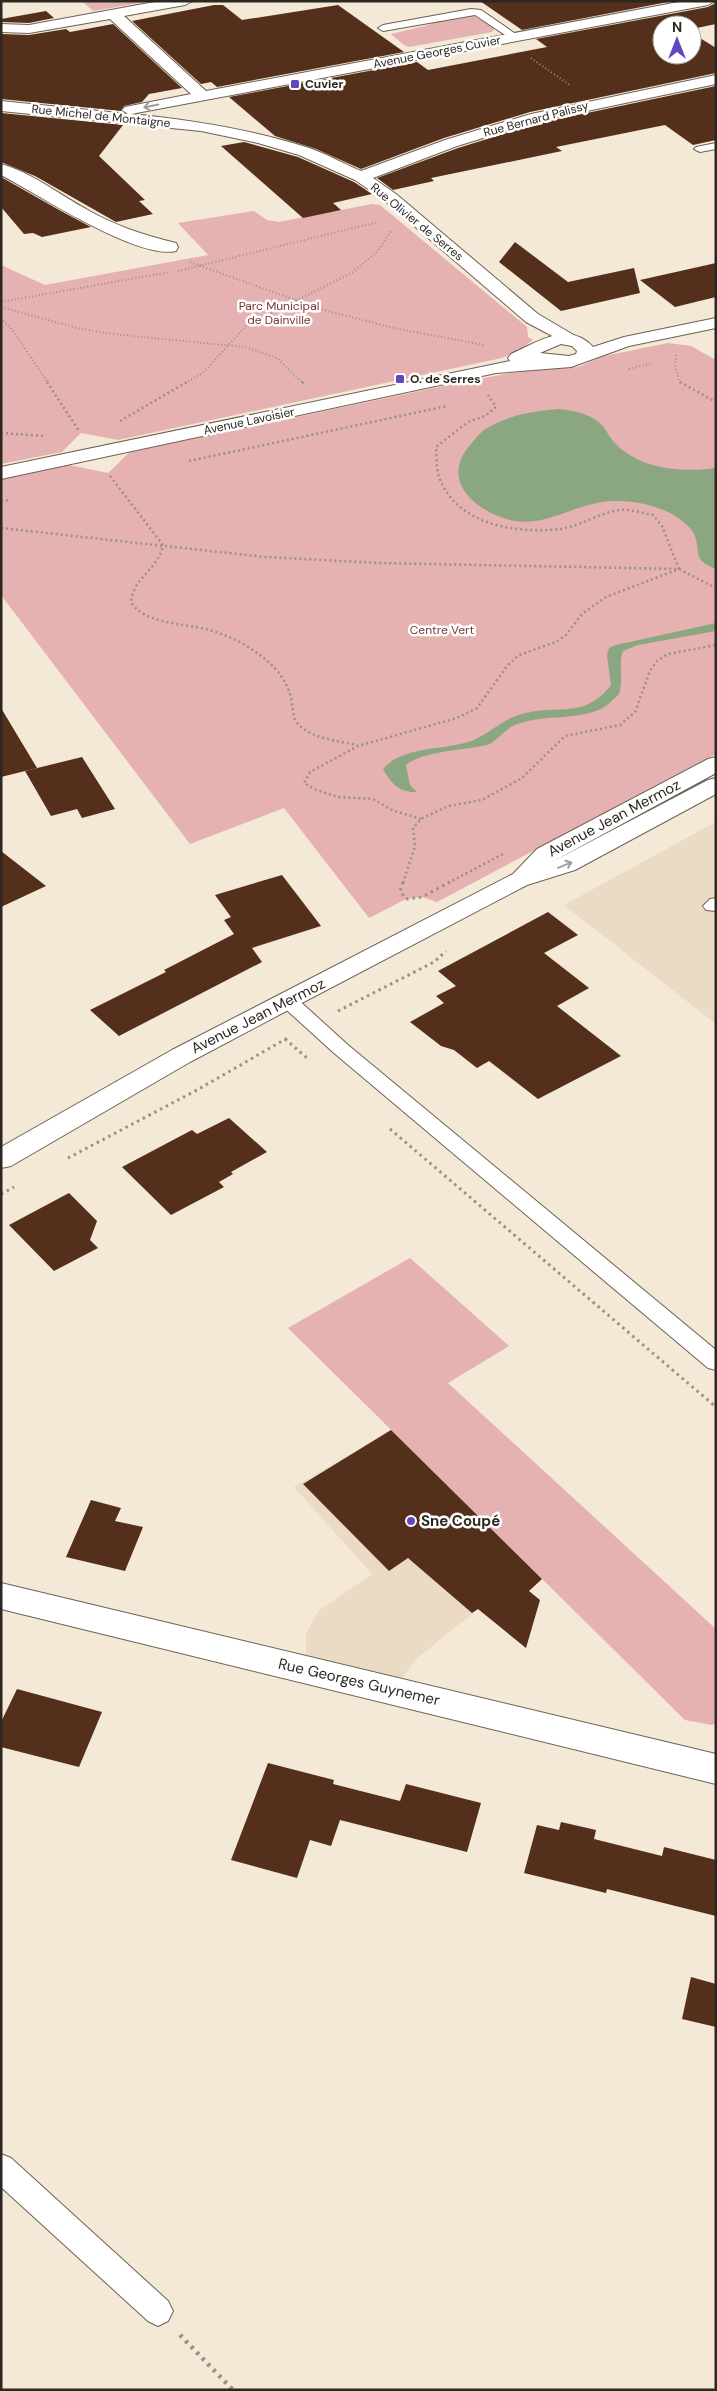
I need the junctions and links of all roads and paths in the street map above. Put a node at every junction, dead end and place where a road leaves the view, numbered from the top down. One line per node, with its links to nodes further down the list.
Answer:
1 (185, 1): 3 (street)
2 (708, 1): 6 (street, Avenue Georges Cuvier)
3 (114, 15): 4 (street); 8 (street)
4 (1, 28)
5 (383, 28): 6 (lane)
6 (510, 38): 8 (street, Avenue Georges Cuvier); 9 (path)
7 (716, 79): 9 (street, Rue Bernard Palissy)
8 (199, 97): 11 (street, Avenue Georges Cuvier, one-way to 11); 12 (street)
9 (596, 104): 16 (street, Rue Bernard Palissy)
10 (1, 106): 11 (street, Rue Michel de Montaigne)
11 (100, 116): 12 (street, Rue Michel de Montaigne)
12 (201, 126): 16 (street, Rue Olivier de Serres)
13 (716, 146): 14 (lane)
14 (700, 149)
15 (1, 169): 18 (street)
16 (362, 177): 17 (street, Rue Olivier de Serres)
17 (410, 216): 19 (path); 21 (path); 24 (street, Rue Olivier de Serres)
18 (170, 247): 19 (path)
19 (200, 267): 20 (path); 21 (path)
20 (1, 302)
21 (296, 302): 26 (path); 29 (path)
22 (1, 307): 26 (path)
23 (1, 318): 40 (path)
24 (532, 318): 27 (street); 28 (street, Rue Olivier de Serres)
25 (716, 323): 28 (street)
26 (231, 345): 33 (path); 37 (path)
27 (540, 346): 28 (street, Avenue Lavoisier); 31 (street); 32 (street, Avenue Lavoisier)
28 (577, 346): 31 (street, Avenue Lavoisier)
29 (492, 347)
30 (677, 357): 35 (path)
31 (560, 362): 32 (street, Avenue Lavoisier)
32 (496, 368): 42 (street, Avenue Lavoisier)
33 (308, 387)
34 (480, 398): 46 (path)
35 (716, 402)
36 (451, 405): 41 (path)
37 (114, 424)
38 (1, 433): 39 (path)
39 (49, 436)
40 (83, 436)
41 (187, 462)
42 (1, 473)
43 (121, 476): 45 (path)
44 (1, 528): 45 (path)
45 (163, 545): 46 (path); 49 (path)
46 (679, 569): 47 (path); 49 (path)
47 (716, 588)
48 (716, 645): 52 (path)
49 (358, 746): 52 (path)
50 (716, 764): 53 (street, Avenue Jean Mermoz)
51 (716, 785): 53 (street, Avenue Jean Mermoz, one-way to 51)
52 (421, 819): 54 (path)
53 (519, 880): 56 (street, Avenue Jean Mermoz)
54 (422, 896)
55 (447, 950): 57 (path)
56 (287, 1000): 57 (lane); 61 (street, Avenue Jean Mermoz)
57 (314, 1024): 58 (path); 65 (lane)
58 (285, 1039): 59 (path); 62 (path)
59 (309, 1060)
60 (384, 1124): 66 (path)
61 (1, 1158)
62 (61, 1162)
63 (18, 1184): 64 (path)
64 (1, 1194)
65 (716, 1362)
66 (716, 1407)
67 (1, 1596): 68 (street, Rue Georges Guynemer)
68 (716, 1769)
69 (1, 2168): 70 (lane)
70 (158, 2311): 71 (path)
71 (233, 2390)

